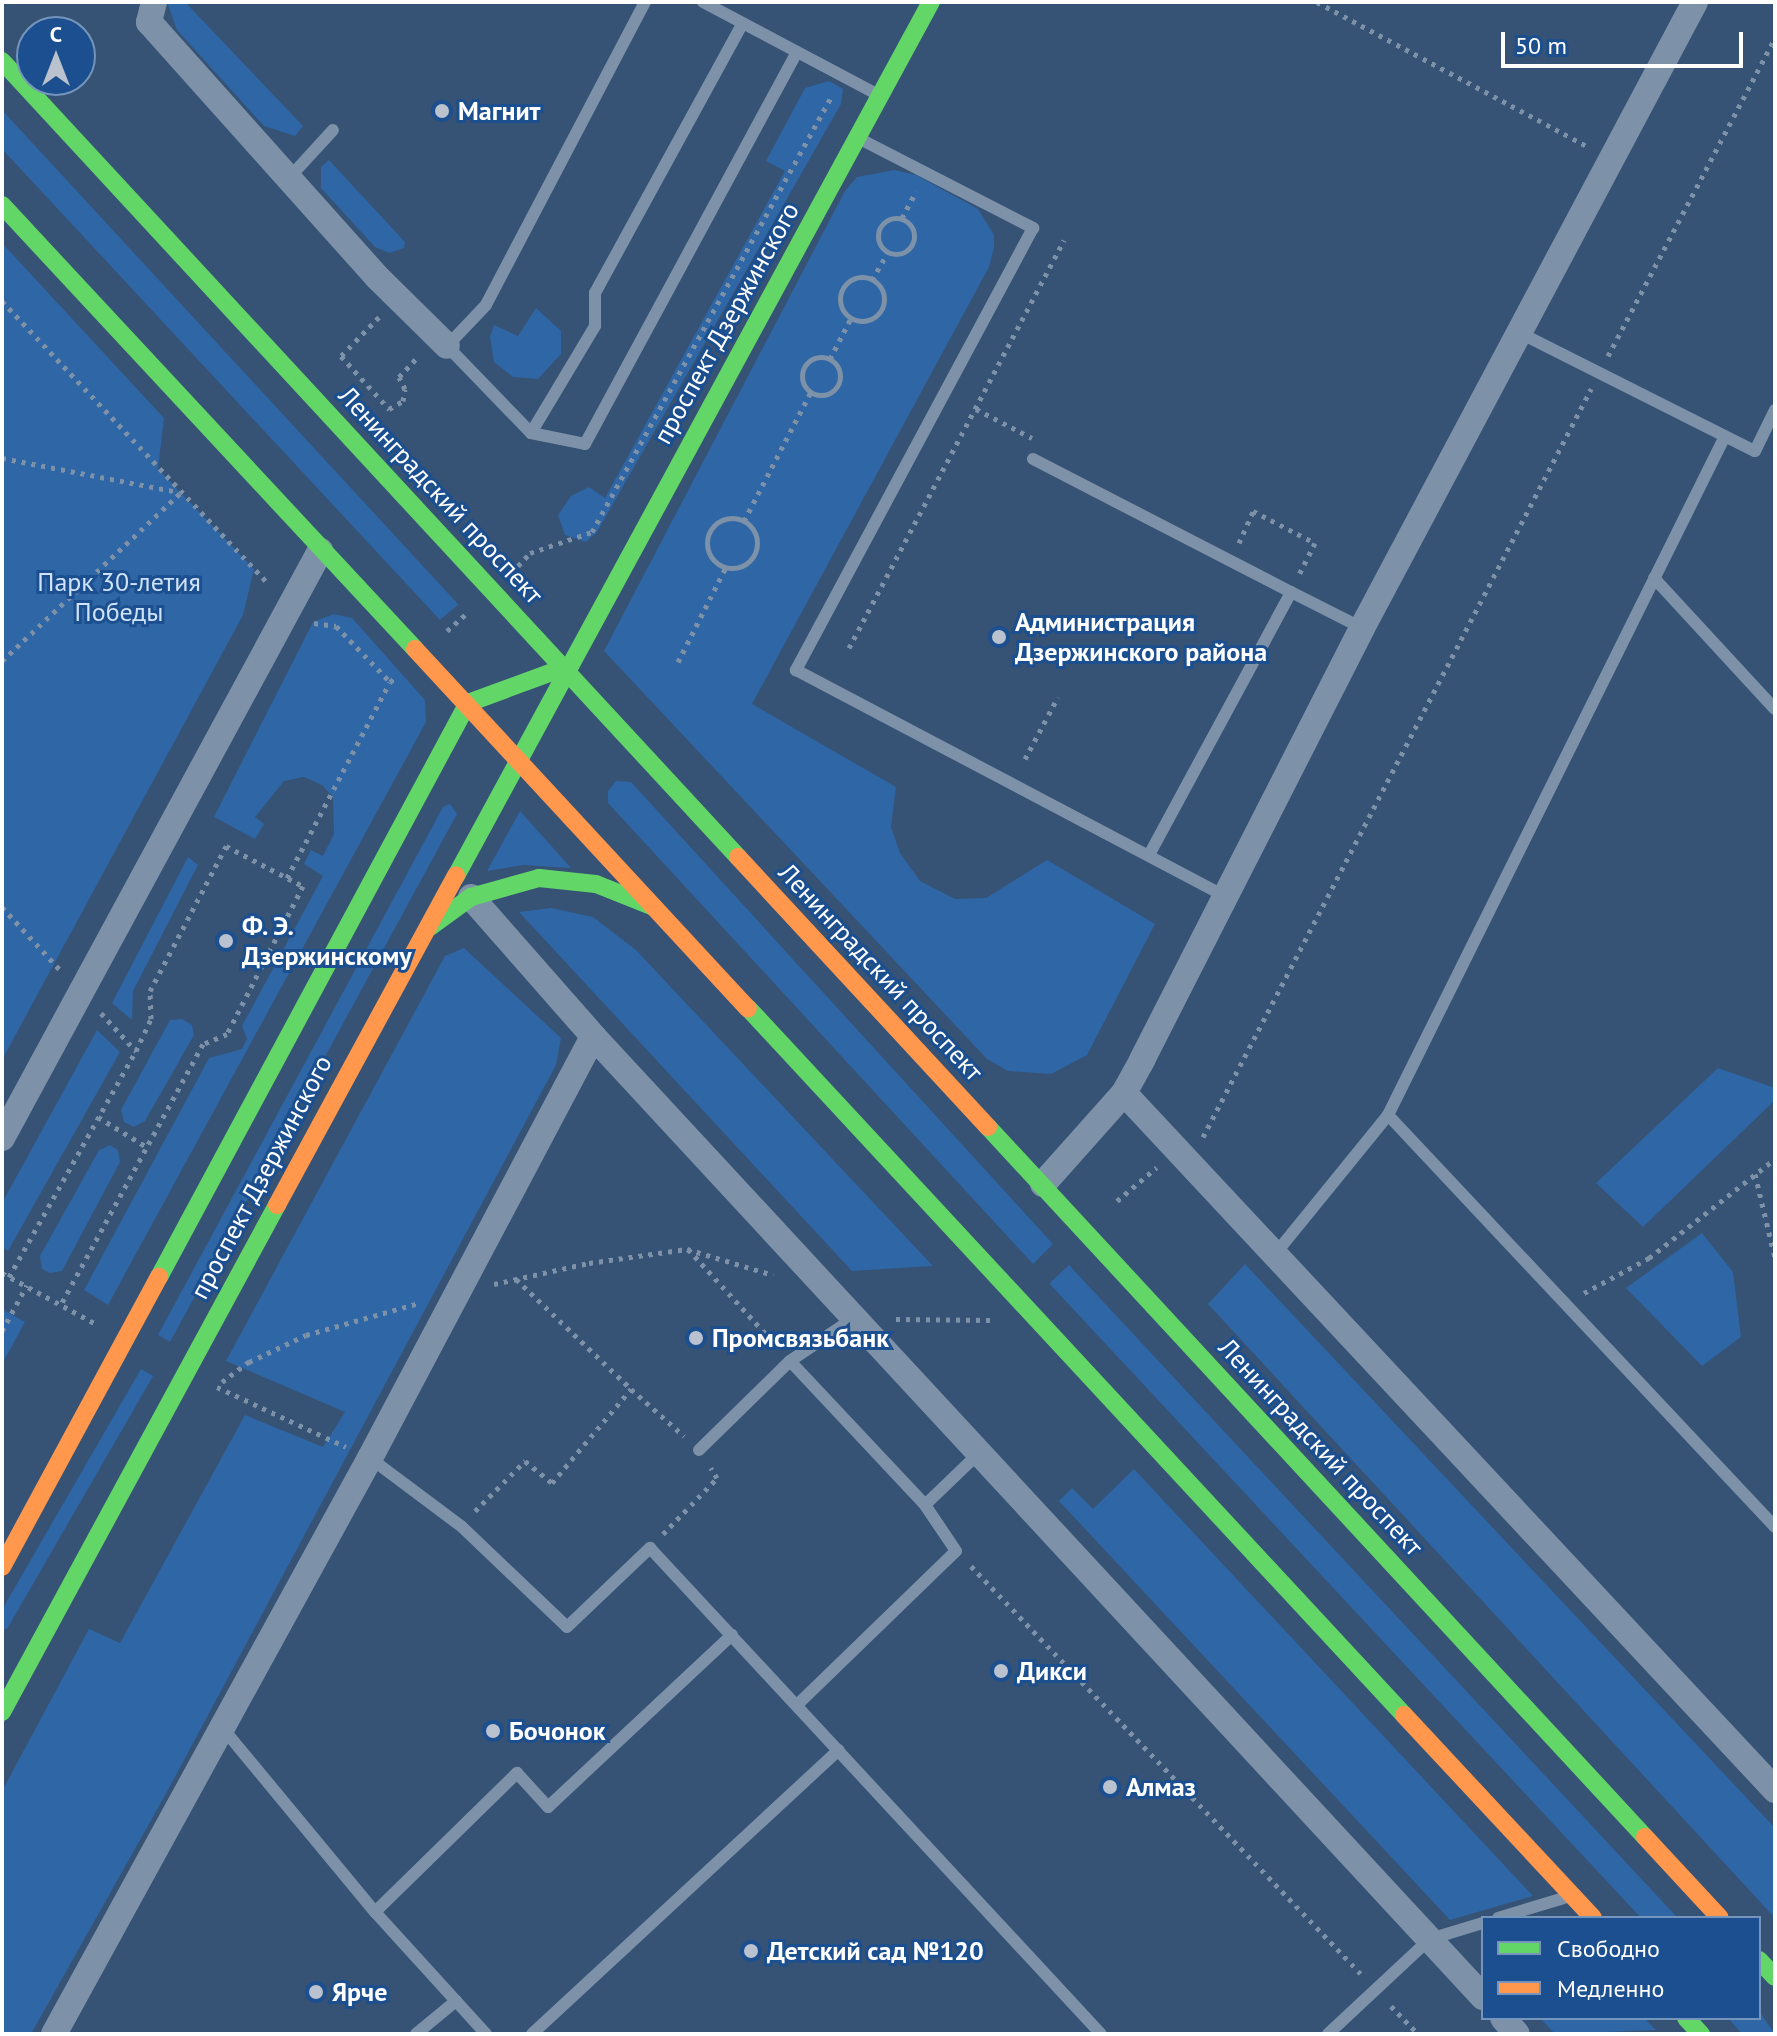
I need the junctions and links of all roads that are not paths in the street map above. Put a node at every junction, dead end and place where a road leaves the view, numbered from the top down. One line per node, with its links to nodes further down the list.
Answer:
1 (154, 2): 12 (street)
2 (645, 2): 15 (lane)
3 (703, 2): 6 (lane)
4 (931, 2): 9 (main road, проспект Дзержинского)
5 (1695, 2): 14 (street)
6 (741, 26): 7 (lane); 17 (lane)
7 (796, 54): 9 (lane); 17 (lane)
8 (2, 61): 24 (main road, Ленинградский проспект)
9 (880, 96): 11 (main road, проспект Дзержинского)
10 (333, 130): 12 (lane)
11 (857, 137): 24 (main road, проспект Дзержинского); 28 (lane)
12 (289, 178): 15 (street)
13 (2, 205): 20 (main road)
14 (1518, 332): 18 (lane); 23 (street)
15 (435, 349): 17 (lane)
16 (1775, 410): 18 (lane)
17 (531, 433)
18 (1724, 438): 21 (lane)
19 (1033, 459): 22 (lane)
20 (320, 551): 25 (main road); 36 (street)
21 (1654, 578): 26 (lane); 35 (lane)
22 (1291, 592): 23 (lane); 28 (lane)
23 (1362, 628): 29 (street)
24 (566, 667): 25 (main road); 27 (main road, проспект Дзержинского); 37 (main road, Ленинградский проспект)
25 (468, 703): 27 (main road); 46 (main road, проспект Дзержинского)
26 (1775, 709)
27 (517, 757): 31 (main road); 32 (main road, проспект Дзержинского)
28 (1149, 855): 29 (lane)
29 (1225, 896): 34 (street)
30 (471, 897): 31 (main road); 32 (main road); 33 (street)
31 (655, 907): 53 (main road)
32 (423, 933): 49 (main road, проспект Дзержинского)
33 (593, 1036): 39 (street); 43 (street)
34 (1124, 1093): 37 (street); 38 (street)
35 (1388, 1115): 38 (lane); 45 (lane)
36 (2, 1138)
37 (1043, 1184): 57 (main road, Ленинградский проспект)
38 (1276, 1253): 52 (street)
39 (854, 1318): 40 (lane); 42 (street)
40 (790, 1361): 41 (lane); 44 (lane)
41 (699, 1450)
42 (979, 1453): 44 (lane); 59 (street)
43 (370, 1458): 47 (lane); 50 (street)
44 (925, 1505): 48 (lane)
45 (1775, 1527)
46 (2, 1567)
47 (732, 1635): 48 (lane); 54 (lane)
48 (797, 1705): 51 (lane)
49 (2, 1712)
50 (221, 1725): 54 (lane); 65 (street)
51 (839, 1750): 68 (lane); 69 (lane)
52 (1775, 1790)
53 (1572, 1895): 55 (lane); 56 (main road)
54 (375, 1912): 63 (lane)
55 (1504, 1916)
56 (1591, 1916)
57 (1718, 1916)
58 (1481, 1924): 59 (lane)
59 (1430, 1939): 62 (street); 70 (lane)
60 (1761, 1962): 61 (main road)
61 (1775, 1977)
62 (1481, 1995)
63 (456, 2001): 66 (lane); 67 (lane)
64 (1679, 2021): 71 (main road)
65 (54, 2034)
66 (416, 2034)
67 (486, 2034)
68 (532, 2034)
69 (1101, 2034)
70 (1328, 2034)
71 (1701, 2034)

